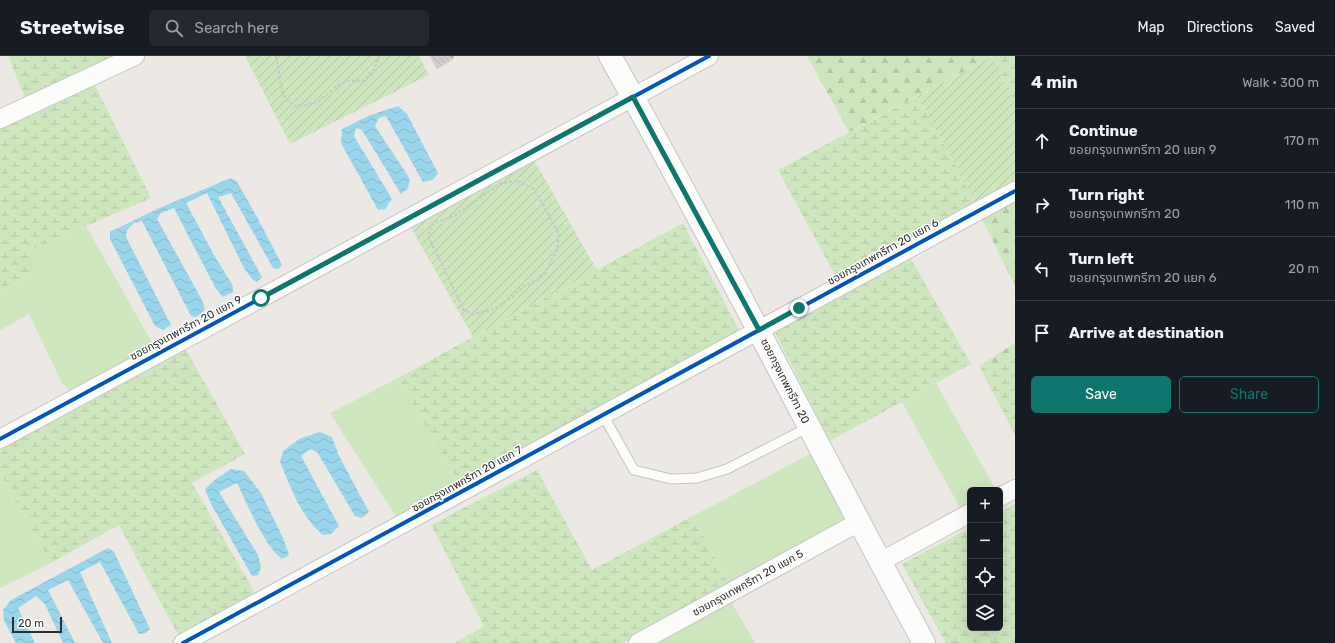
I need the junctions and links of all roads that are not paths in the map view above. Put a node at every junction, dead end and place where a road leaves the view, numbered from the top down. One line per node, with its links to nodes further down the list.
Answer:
1 (135, 56): 5 (street)
2 (610, 56): 4 (street, ซอยกรุงเทพกรีฑา 20)
3 (709, 56): 4 (street, ซอยกรุงเทพกรีฑา 20 แยก 9)
4 (633, 97): 7 (street, ซอยกรุงเทพกรีฑา 20); 10 (street, ซอยกรุงเทพกรีฑา 20 แยก 9)
5 (0, 119)
6 (1015, 191): 7 (street, ซอยกรุงเทพกรีฑา 20 แยก 6)
7 (759, 330): 8 (street, ซอยกรุงเทพกรีฑา 20 แยก 7); 9 (street, ซอยกรุงเทพกรีฑา 20)
8 (603, 415): 9 (lane); 16 (street, ซอยกรุงเทพกรีฑา 20 แยก 7)
9 (809, 427): 14 (street, ซอยกรุงเทพกรีฑา 20)
10 (0, 439)
11 (1015, 489): 12 (street)
12 (1003, 495)
13 (967, 515): 15 (street)
14 (859, 522): 15 (street, ซอยกรุงเทพกรีฑา 20); 17 (street, ซอยกรุงเทพกรีฑา 20 แยก 5)
15 (880, 562): 18 (street, ซอยกรุงเทพกรีฑา 20)
16 (183, 643)
17 (638, 643)
18 (924, 643)

